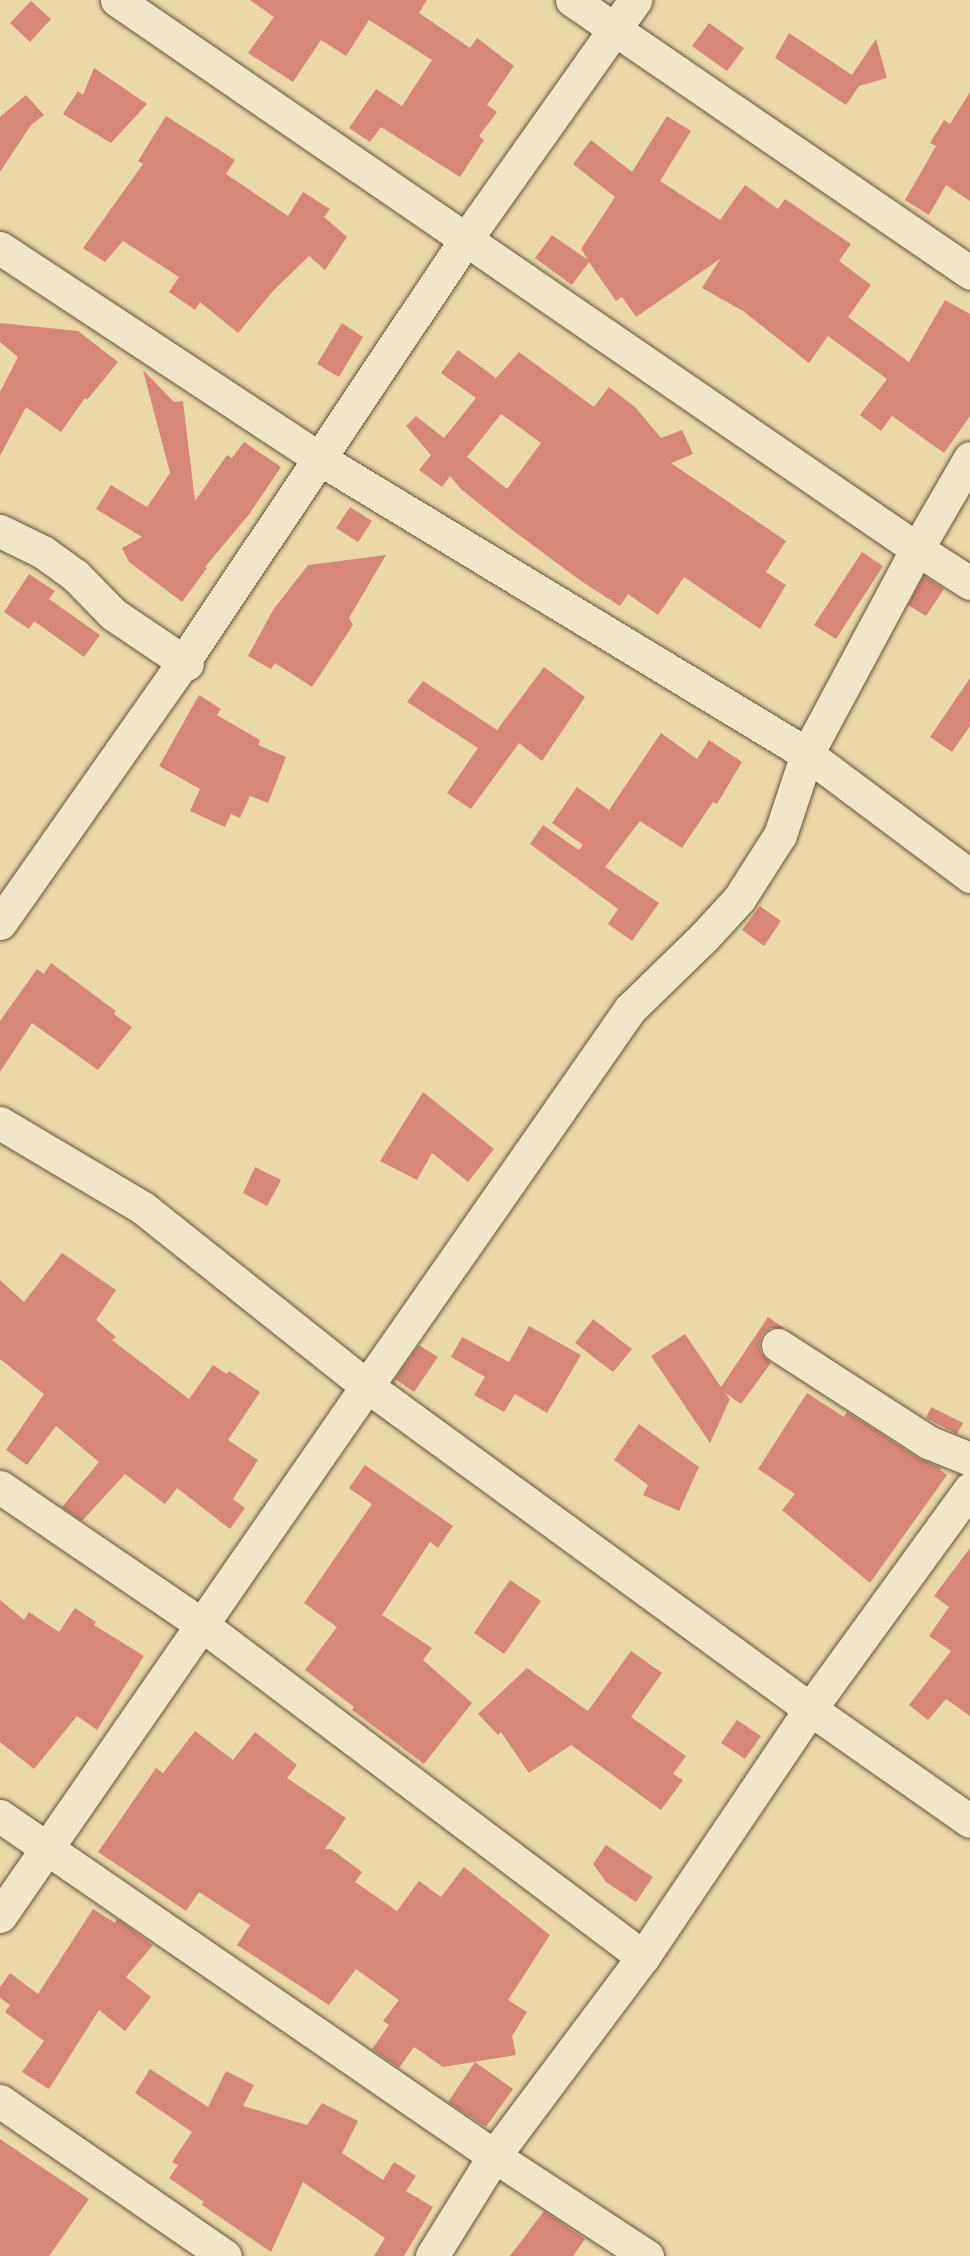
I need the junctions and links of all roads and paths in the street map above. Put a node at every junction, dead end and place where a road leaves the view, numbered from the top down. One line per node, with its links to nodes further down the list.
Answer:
1 (117, 0): 5 (street)
2 (572, 0): 4 (street)
3 (635, 0): 4 (street)
4 (614, 29): 5 (street); 7 (street)
5 (466, 239): 9 (street); 11 (street)
6 (0, 248): 9 (street)
7 (970, 273)
8 (970, 458): 11 (street)
9 (320, 459): 13 (street); 14 (street)
10 (0, 531): 13 (street)
11 (916, 549): 12 (street); 14 (street)
12 (970, 583)
13 (185, 662): 16 (street)
14 (807, 754): 15 (street); 19 (street)
15 (970, 876)
16 (0, 923)
17 (0, 1123): 19 (street)
18 (778, 1345): 20 (street)
19 (368, 1386): 23 (street); 24 (street)
20 (970, 1459)
21 (0, 1487): 23 (street)
22 (970, 1489): 24 (street)
23 (202, 1625): 27 (street); 29 (street)
24 (810, 1709): 26 (street); 29 (street)
25 (0, 1816): 27 (street)
26 (970, 1821)
27 (46, 1848): 28 (street); 31 (street)
28 (0, 1916)
29 (644, 1957): 31 (street)
30 (0, 2101): 32 (street)
31 (494, 2156): 33 (street); 34 (street)
32 (225, 2256)
33 (432, 2256)
34 (647, 2256)

